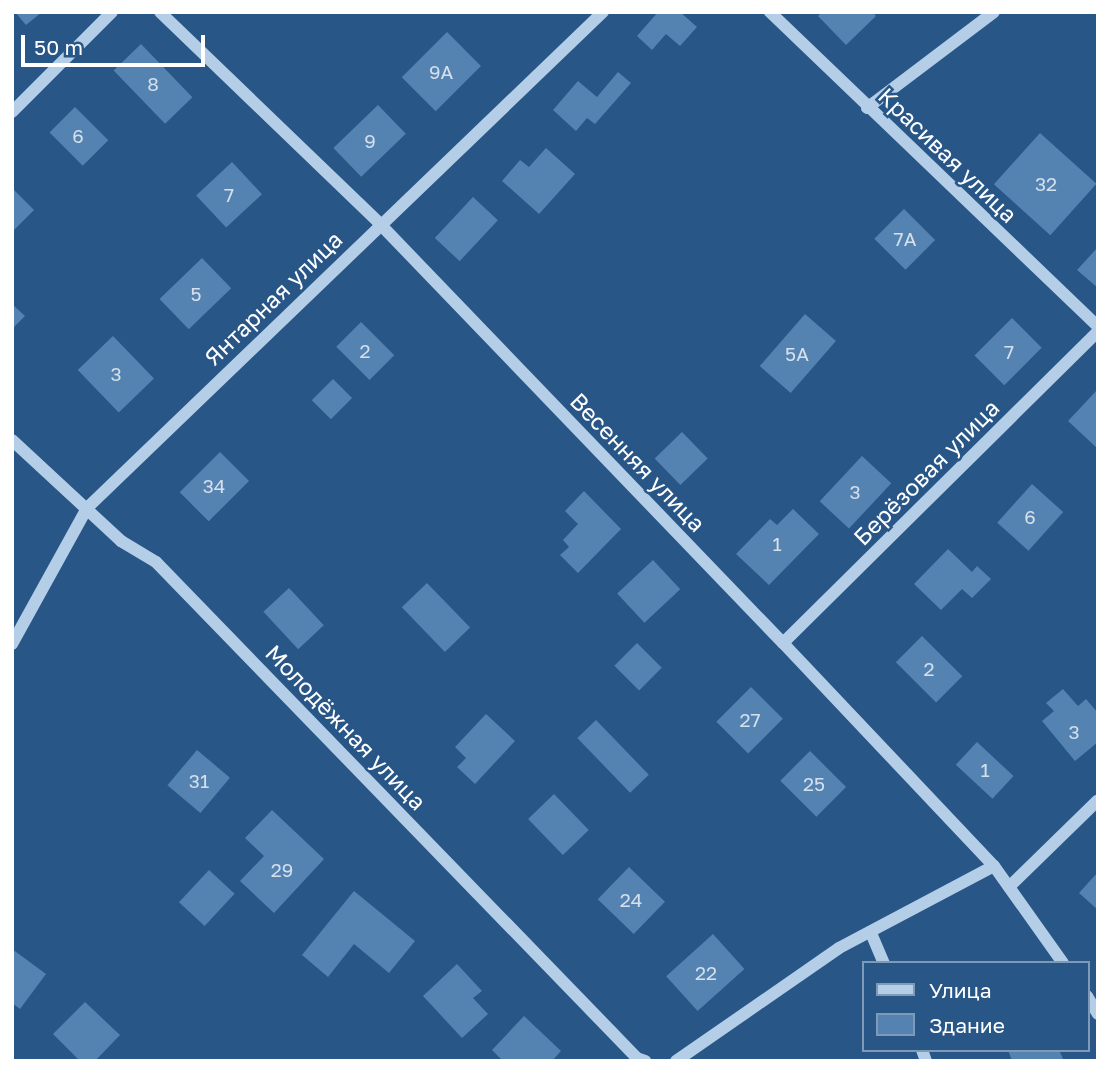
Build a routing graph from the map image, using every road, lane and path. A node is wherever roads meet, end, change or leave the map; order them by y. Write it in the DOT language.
graph roads {
  1 [pos="113,12"];
  2 [pos="160,12"];
  3 [pos="603,12"];
  4 [pos="770,12"];
  5 [pos="995,12"];
  6 [pos="867,107"];
  7 [pos="12,112"];
  8 [pos="380,224"];
  9 [pos="1098,329"];
  10 [pos="12,440"];
  11 [pos="87,508"];
  12 [pos="783,643"];
  13 [pos="12,644"];
  14 [pos="1098,800"];
  15 [pos="994,866"];
  16 [pos="1009,887"];
  17 [pos="871,933"];
  18 [pos="883,961"];
  19 [pos="1062,961"];
  20 [pos="641,1059"];
  21 [pos="676,1061"];
  1 -- 7 [label="street"];
  2 -- 8 [label="street, Весенняя улица"];
  3 -- 8 [label="street, Янтарная улица"];
  4 -- 6 [label="street, Красивая улица"];
  5 -- 6 [label="street"];
  6 -- 9 [label="street, Красивая улица"];
  8 -- 11 [label="street, Янтарная улица"];
  8 -- 12 [label="street, Весенняя улица"];
  9 -- 12 [label="street, Берёзовая улица"];
  10 -- 11 [label="street, Молодёжная улица"];
  11 -- 13 [label="street, Янтарная улица"];
  11 -- 20 [label="street, Молодёжная улица"];
  12 -- 15 [label="street, Весенняя улица"];
  14 -- 16 [label="street"];
  15 -- 16 [label="street, Весенняя улица"];
  15 -- 17 [label="street"];
  16 -- 19 [label="street, Весенняя улица"];
  17 -- 18 [label="street"];
  17 -- 21 [label="street"];
}
